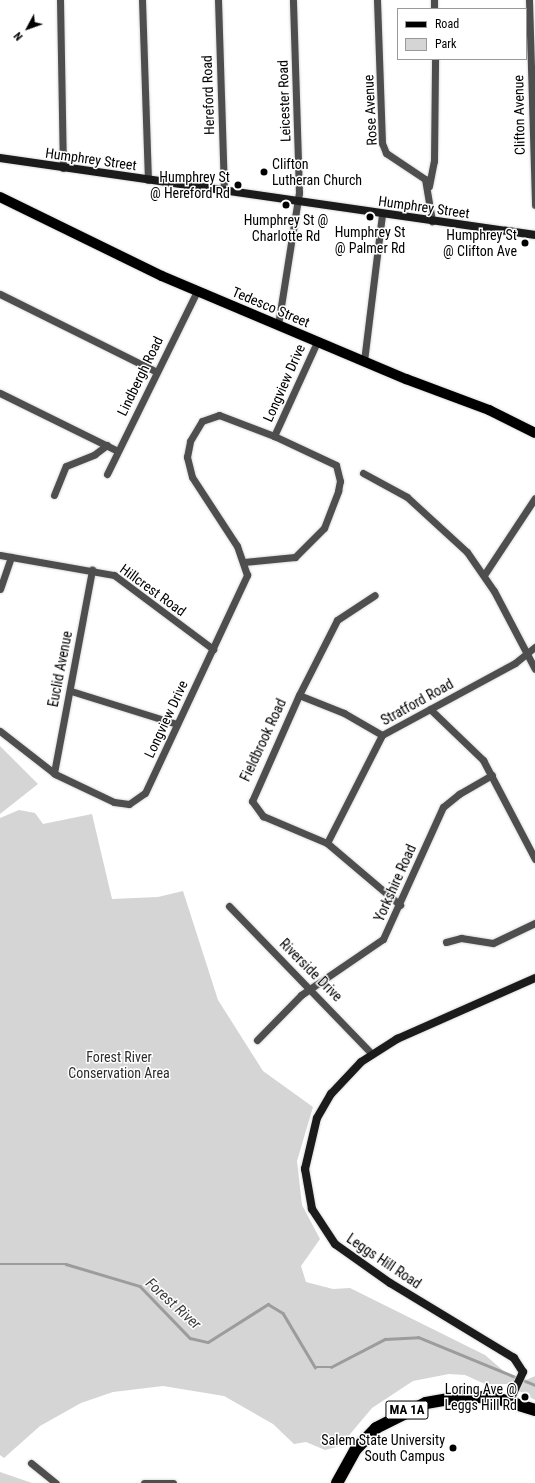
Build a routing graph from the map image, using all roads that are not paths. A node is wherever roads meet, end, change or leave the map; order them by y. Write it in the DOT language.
graph roads {
  1 [pos="60,0"];
  2 [pos="142,0"];
  3 [pos="218,0"];
  4 [pos="293,0"];
  5 [pos="377,0"];
  6 [pos="529,0"];
  7 [pos="435,60"];
  8 [pos="0,158"];
  9 [pos="63,168"];
  10 [pos="148,180"];
  11 [pos="429,186"];
  12 [pos="224,190"];
  13 [pos="0,197"];
  14 [pos="299,201"];
  15 [pos="535,205"];
  16 [pos="382,214"];
  17 [pos="432,221"];
  18 [pos="535,235"];
  19 [pos="197,291"];
  20 [pos="0,294"];
  21 [pos="278,325"];
  22 [pos="317,342"];
  23 [pos="364,361"];
  24 [pos="157,372"];
  25 [pos="0,393"];
  26 [pos="535,433"];
  27 [pos="274,436"];
  28 [pos="107,445"];
  29 [pos="118,451"];
  30 [pos="363,473"];
  31 [pos="107,474"];
  32 [pos="54,496"];
  33 [pos="535,498"];
  34 [pos="0,555"];
  35 [pos="11,557"];
  36 [pos="244,562"];
  37 [pos="92,570"];
  38 [pos="484,575"];
  39 [pos="0,588"];
  40 [pos="375,595"];
  41 [pos="535,647"];
  42 [pos="213,650"];
  43 [pos="527,655"];
  44 [pos="535,669"];
  45 [pos="70,691"];
  46 [pos="299,695"];
  47 [pos="430,709"];
  48 [pos="177,724"];
  49 [pos="0,731"];
  50 [pos="382,735"];
  51 [pos="54,773"];
  52 [pos="492,775"];
  53 [pos="327,843"];
  54 [pos="535,859"];
  55 [pos="400,905"];
  56 [pos="229,906"];
  57 [pos="535,923"];
  58 [pos="446,942"];
  59 [pos="535,978"];
  60 [pos="311,988"];
  61 [pos="257,1040"];
  62 [pos="372,1054"];
  63 [pos="510,1400"];
  64 [pos="535,1410"];
  65 [pos="31,1463"];
  66 [pos="56,1483"];
  67 [pos="144,1483"];
  68 [pos="173,1483"];
  69 [pos="337,1483"];
  1 -- 9 [label="street"];
  2 -- 10 [label="street"];
  3 -- 12 [label="street, Hereford Road"];
  4 -- 14 [label="street, Leicester Road"];
  5 -- 11 [label="street, Rose Avenue"];
  6 -- 15 [label="street, Clifton Avenue"];
  7 -- 11 [label="street"];
  8 -- 9 [label="street, Humphrey Street"];
  9 -- 10 [label="street, Humphrey Street"];
  10 -- 12 [label="street, Humphrey Street"];
  11 -- 17 [label="street"];
  12 -- 14 [label="street, Humphrey Street"];
  13 -- 19 [label="main road, Tedesco Street"];
  14 -- 16 [label="street, Humphrey Street"];
  14 -- 21 [label="street, Leicester Road"];
  16 -- 17 [label="street, Humphrey Street"];
  16 -- 23 [label="street"];
  17 -- 18 [label="street, Humphrey Street"];
  19 -- 21 [label="main road, Tedesco Street"];
  19 -- 24 [label="street, Lindbergh Road"];
  20 -- 24 [label="street"];
  21 -- 22 [label="main road, Tedesco Street"];
  22 -- 23 [label="main road, Tedesco Street"];
  22 -- 27 [label="street, Longview Drive"];
  23 -- 26 [label="main road, Tedesco Street"];
  24 -- 29 [label="street, Lindbergh Road"];
  25 -- 28 [label="street"];
  27 -- 36 [label="street"];
  27 -- 36 [label="street, Longview Drive"];
  28 -- 29 [label="street"];
  28 -- 32 [label="street"];
  29 -- 31 [label="street, Lindbergh Road"];
  30 -- 38 [label="street"];
  33 -- 38 [label="street"];
  34 -- 35 [label="street, Hillcrest Road"];
  35 -- 37 [label="street, Hillcrest Road"];
  35 -- 39 [label="street"];
  36 -- 42 [label="street, Longview Drive"];
  37 -- 42 [label="street, Hillcrest Road"];
  37 -- 45 [label="street, Euclid Avenue"];
  38 -- 43 [label="street"];
  40 -- 46 [label="street"];
  41 -- 43 [label="street, Stratford Road"];
  42 -- 48 [label="street, Longview Drive"];
  43 -- 44 [label="street"];
  43 -- 47 [label="street, Stratford Road"];
  45 -- 48 [label="street"];
  45 -- 51 [label="street, Euclid Avenue"];
  46 -- 50 [label="street, Fieldbrook Road"];
  46 -- 53 [label="street, Fieldbrook Road"];
  47 -- 50 [label="street, Stratford Road"];
  47 -- 52 [label="street"];
  48 -- 51 [label="street, Longview Drive"];
  49 -- 51 [label="street, Longview Drive"];
  50 -- 53 [label="street, Stratford Road"];
  52 -- 54 [label="street"];
  52 -- 55 [label="street, Yorkshire Road"];
  53 -- 55 [label="street, Fieldbrook Road"];
  55 -- 60 [label="street, Yorkshire Road"];
  56 -- 60 [label="street, Riverside Drive"];
  57 -- 58 [label="street"];
  59 -- 62 [label="street, Leggs Hill Road"];
  60 -- 61 [label="street, Yorkshire Road"];
  60 -- 62 [label="street, Riverside Drive"];
  62 -- 63 [label="street, Leggs Hill Road"];
  63 -- 64 [label="highway, MA 1A"];
  63 -- 69 [label="highway, MA 1A"];
  65 -- 66 [label="street"];
  67 -- 68 [label="street"];
}
